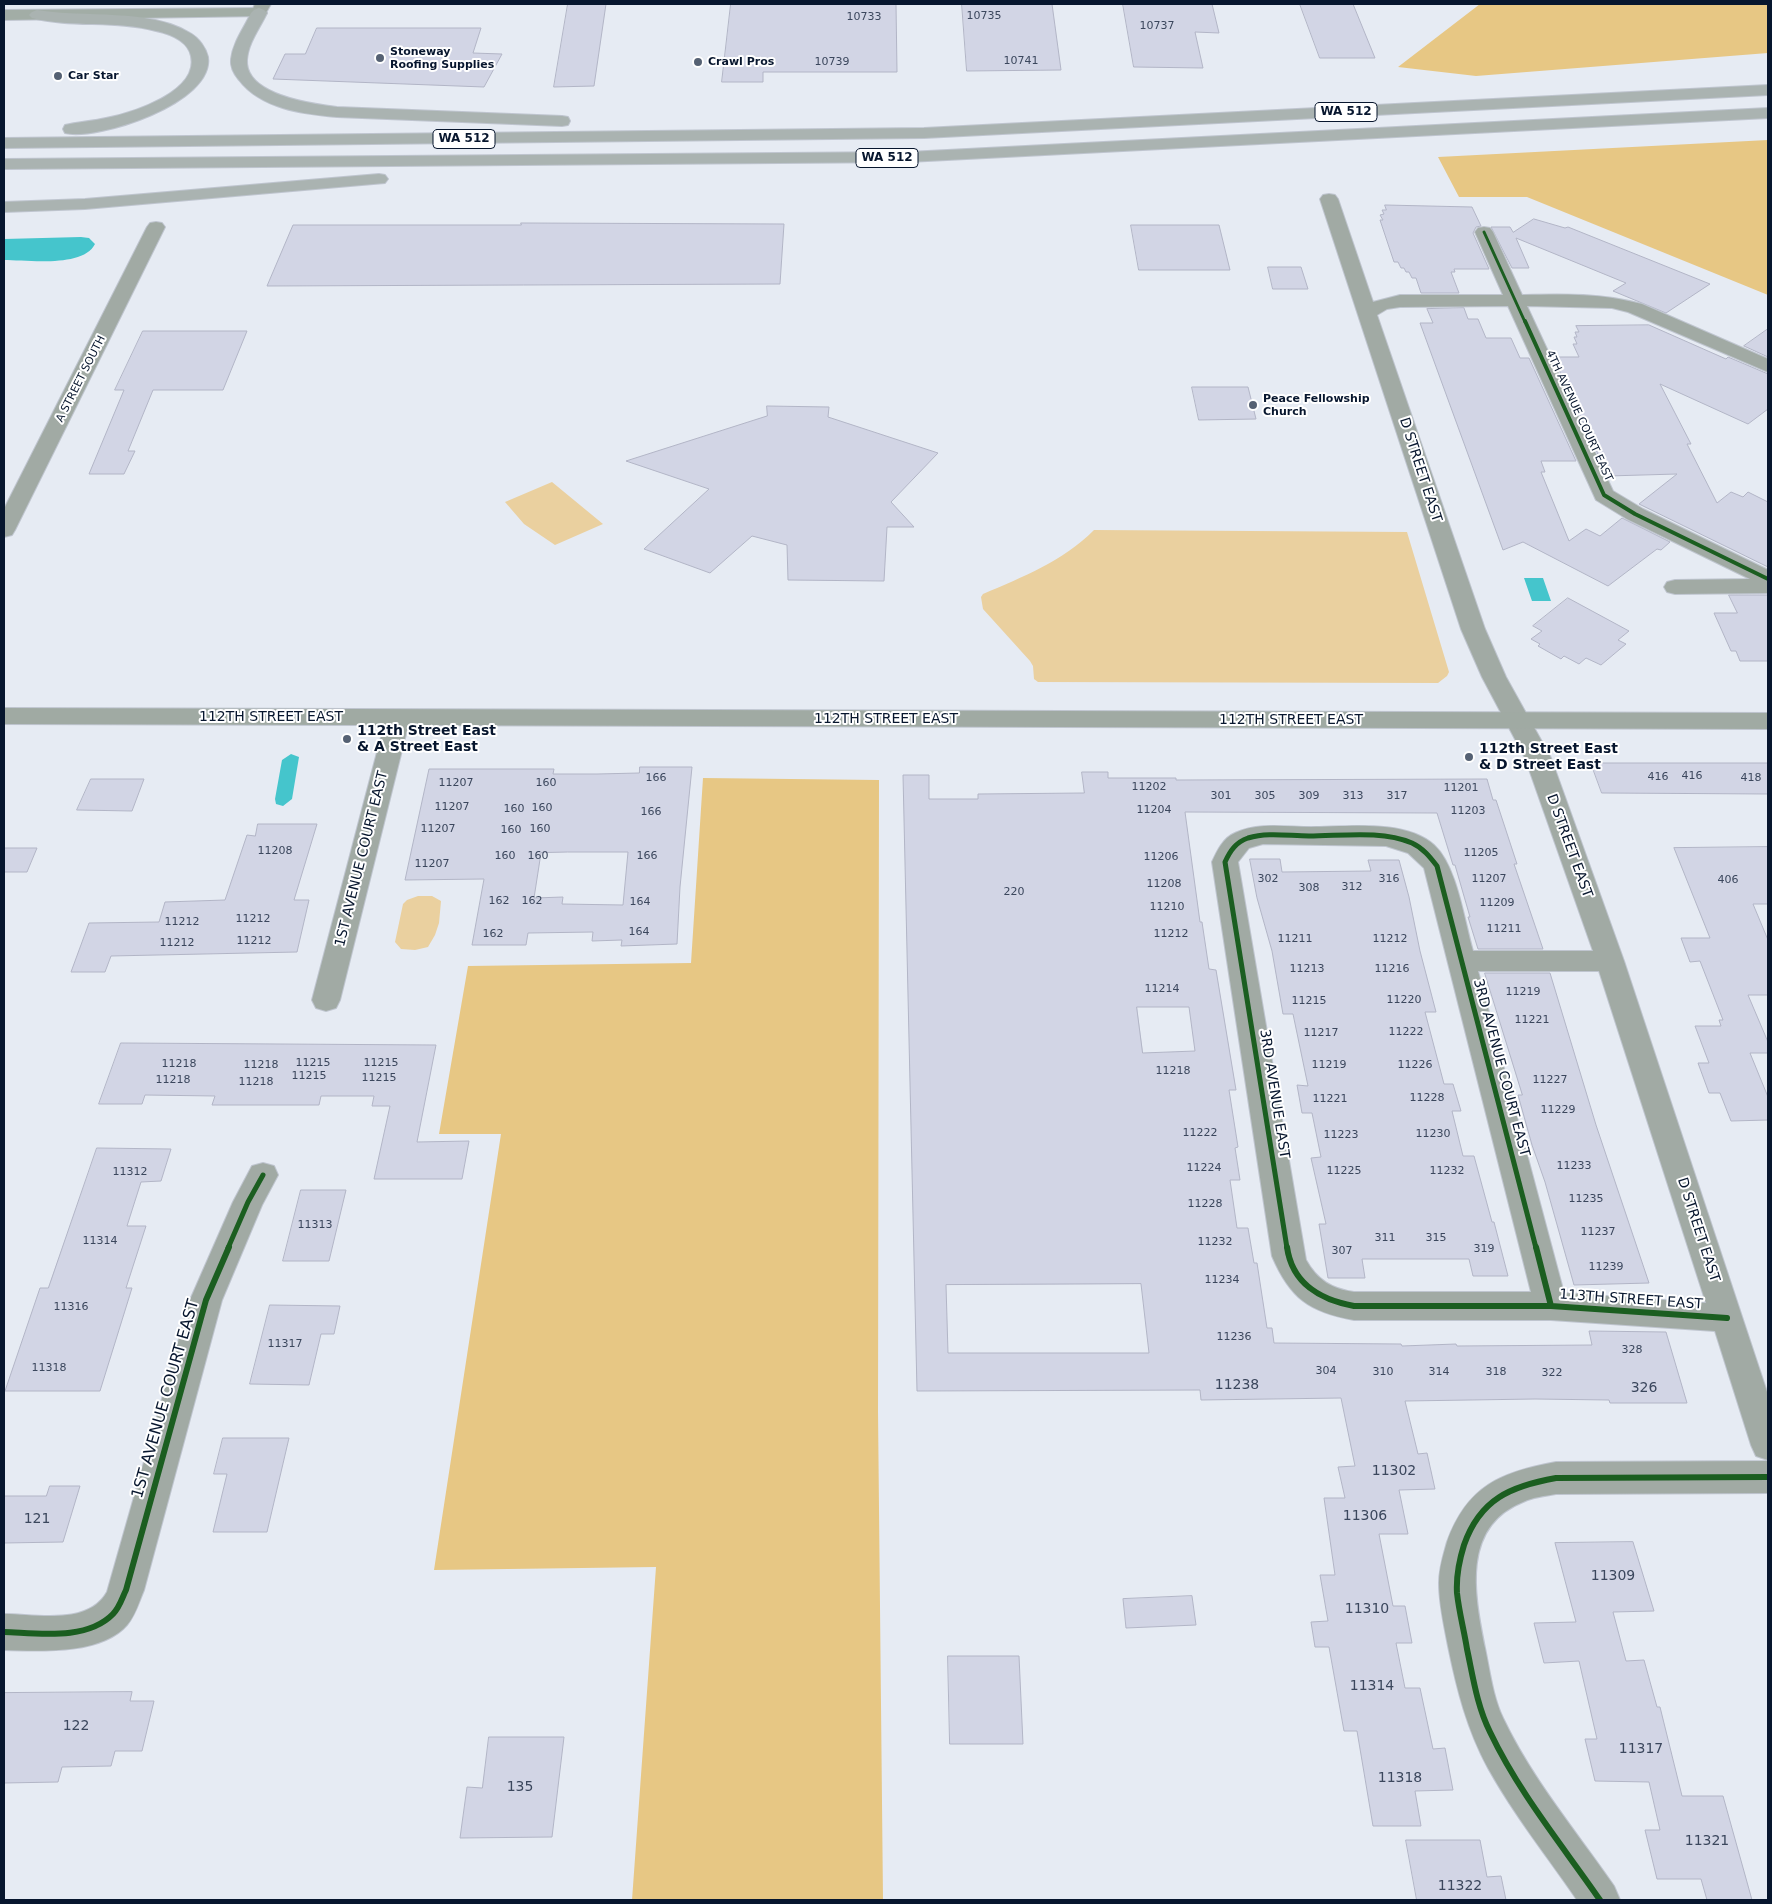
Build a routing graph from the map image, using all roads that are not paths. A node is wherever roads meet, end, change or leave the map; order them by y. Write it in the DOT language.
graph roads {
  1 [pos="261,8"];
  2 [pos="37,15"];
  3 [pos="4,16"];
  4 [pos="1768,90"];
  5 [pos="1768,114"];
  6 [pos="924,133"];
  7 [pos="4,134"];
  8 [pos="4,143"];
  9 [pos="972,155"];
  10 [pos="4,164"];
  11 [pos="428,178"];
  12 [pos="399,179"];
  13 [pos="1330,199"];
  14 [pos="4,207"];
  15 [pos="156,227"];
  16 [pos="1484,232"];
  17 [pos="1515,301"];
  18 [pos="1368,312"];
  19 [pos="1768,366"];
  20 [pos="4,530"];
  21 [pos="1768,579"];
  22 [pos="1768,586"];
  23 [pos="1675,587"];
  24 [pos="4,716"];
  25 [pos="398,718"];
  26 [pos="1518,721"];
  27 [pos="1768,721"];
  28 [pos="1231,849"];
  29 [pos="1462,961"];
  30 [pos="1610,961"];
  31 [pos="326,1000"];
  32 [pos="263,1175"];
  33 [pos="1354,1306"];
  34 [pos="1551,1306"];
  35 [pos="1727,1318"];
  36 [pos="1768,1444"];
  37 [pos="1768,1477"];
  38 [pos="4,1632"];
  39 [pos="1600,1900"];
  1 -- 2 [label="main road"];
  1 -- 6 [label="highway"];
  2 -- 3 [label="main road"];
  2 -- 7 [label="highway"];
  4 -- 6 [label="highway, WA 512"];
  5 -- 9 [label="highway, WA 512"];
  6 -- 8 [label="highway, WA 512"];
  9 -- 10 [label="highway, WA 512"];
  9 -- 11 [label="highway"];
  12 -- 14 [label="highway"];
  13 -- 18 [label="street, D STREET EAST"];
  15 -- 20 [label="street, A STREET SOUTH"];
  16 -- 17 [label="street, 4TH AVENUE COURT EAST"];
  17 -- 18 [label="street"];
  17 -- 19 [label="street"];
  17 -- 21 [label="street, 4TH AVENUE COURT EAST"];
  18 -- 26 [label="street, D STREET EAST"];
  22 -- 23 [label="street"];
  24 -- 25 [label="main road, 112TH STREET EAST"];
  25 -- 26 [label="main road, 112TH STREET EAST"];
  25 -- 31 [label="street, 1ST AVENUE COURT EAST"];
  26 -- 27 [label="main road, 112TH STREET EAST"];
  26 -- 30 [label="street, D STREET EAST"];
  28 -- 29 [label="street, 3RD AVENUE COURT EAST"];
  28 -- 33 [label="street, 3RD AVENUE EAST"];
  29 -- 30 [label="street"];
  29 -- 34 [label="street, 3RD AVENUE COURT EAST"];
  30 -- 35 [label="street, D STREET EAST"];
  32 -- 38 [label="street, 1ST AVENUE COURT EAST"];
  33 -- 34 [label="street, 113TH STREET EAST"];
  34 -- 35 [label="street, 113TH STREET EAST"];
  35 -- 36 [label="street, D STREET EAST"];
  37 -- 39 [label="street"];
}
